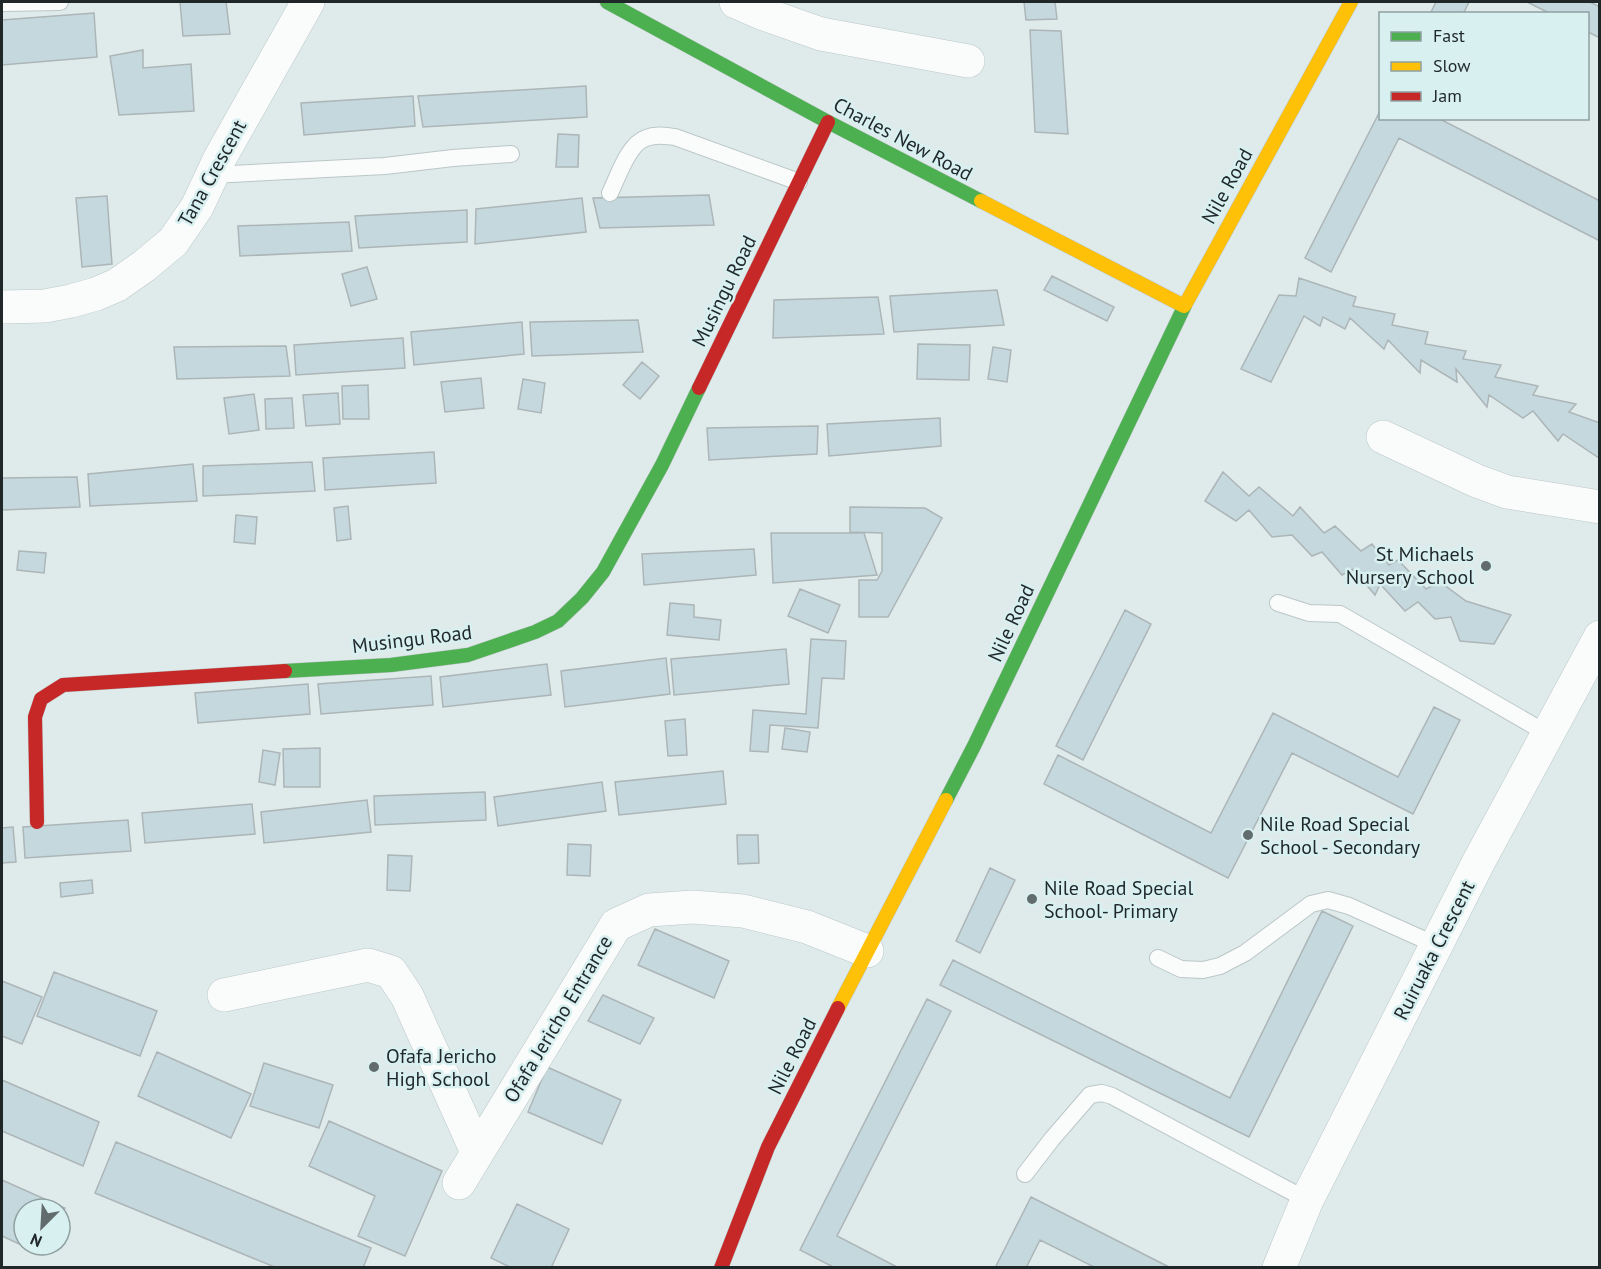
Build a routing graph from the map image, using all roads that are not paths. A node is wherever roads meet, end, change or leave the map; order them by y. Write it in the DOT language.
graph roads {
  1 [pos="60,2"];
  2 [pos="308,2"];
  3 [pos="736,2"];
  4 [pos="1351,2"];
  5 [pos="2,3"];
  6 [pos="616,4"];
  7 [pos="968,61"];
  8 [pos="828,122"];
  9 [pos="512,154"];
  10 [pos="212,175"];
  11 [pos="799,182"];
  12 [pos="610,193"];
  13 [pos="1184,306"];
  14 [pos="2,307"];
  15 [pos="1383,437"];
  16 [pos="1599,507"];
  17 [pos="1278,603"];
  18 [pos="1599,637"];
  19 [pos="1548,734"];
  20 [pos="37,822"];
  21 [pos="1436,945"];
  22 [pos="867,951"];
  23 [pos="1158,958"];
  24 [pos="224,995"];
  25 [pos="477,1152"];
  26 [pos="1025,1174"];
  27 [pos="459,1183"];
  28 [pos="1307,1200"];
  29 [pos="721,1268"];
  30 [pos="1279,1268"];
  1 -- 5 [label="lane"];
  2 -- 10 [label="street, Tana Crescent"];
  3 -- 7 [label="street"];
  4 -- 13 [label="street, Nile Road"];
  6 -- 8 [label="street, Charles New Road"];
  8 -- 11 [label="street, Musingu Road"];
  8 -- 13 [label="street, Charles New Road"];
  9 -- 10 [label="lane"];
  10 -- 14 [label="street, Tana Crescent"];
  11 -- 12 [label="lane"];
  11 -- 20 [label="street, Musingu Road"];
  13 -- 22 [label="street, Nile Road"];
  15 -- 16 [label="street"];
  17 -- 19 [label="lane"];
  18 -- 19 [label="street, Ruiruaka Crescent"];
  19 -- 21 [label="street, Ruiruaka Crescent"];
  21 -- 23 [label="lane"];
  21 -- 28 [label="street, Ruiruaka Crescent"];
  22 -- 25 [label="street, Ofafa Jericho Entrance"];
  22 -- 29 [label="street, Nile Road"];
  24 -- 25 [label="street"];
  25 -- 27 [label="street, Ofafa Jericho Entrance"];
  26 -- 28 [label="lane"];
  28 -- 30 [label="street, Ruiruaka Crescent"];
}
